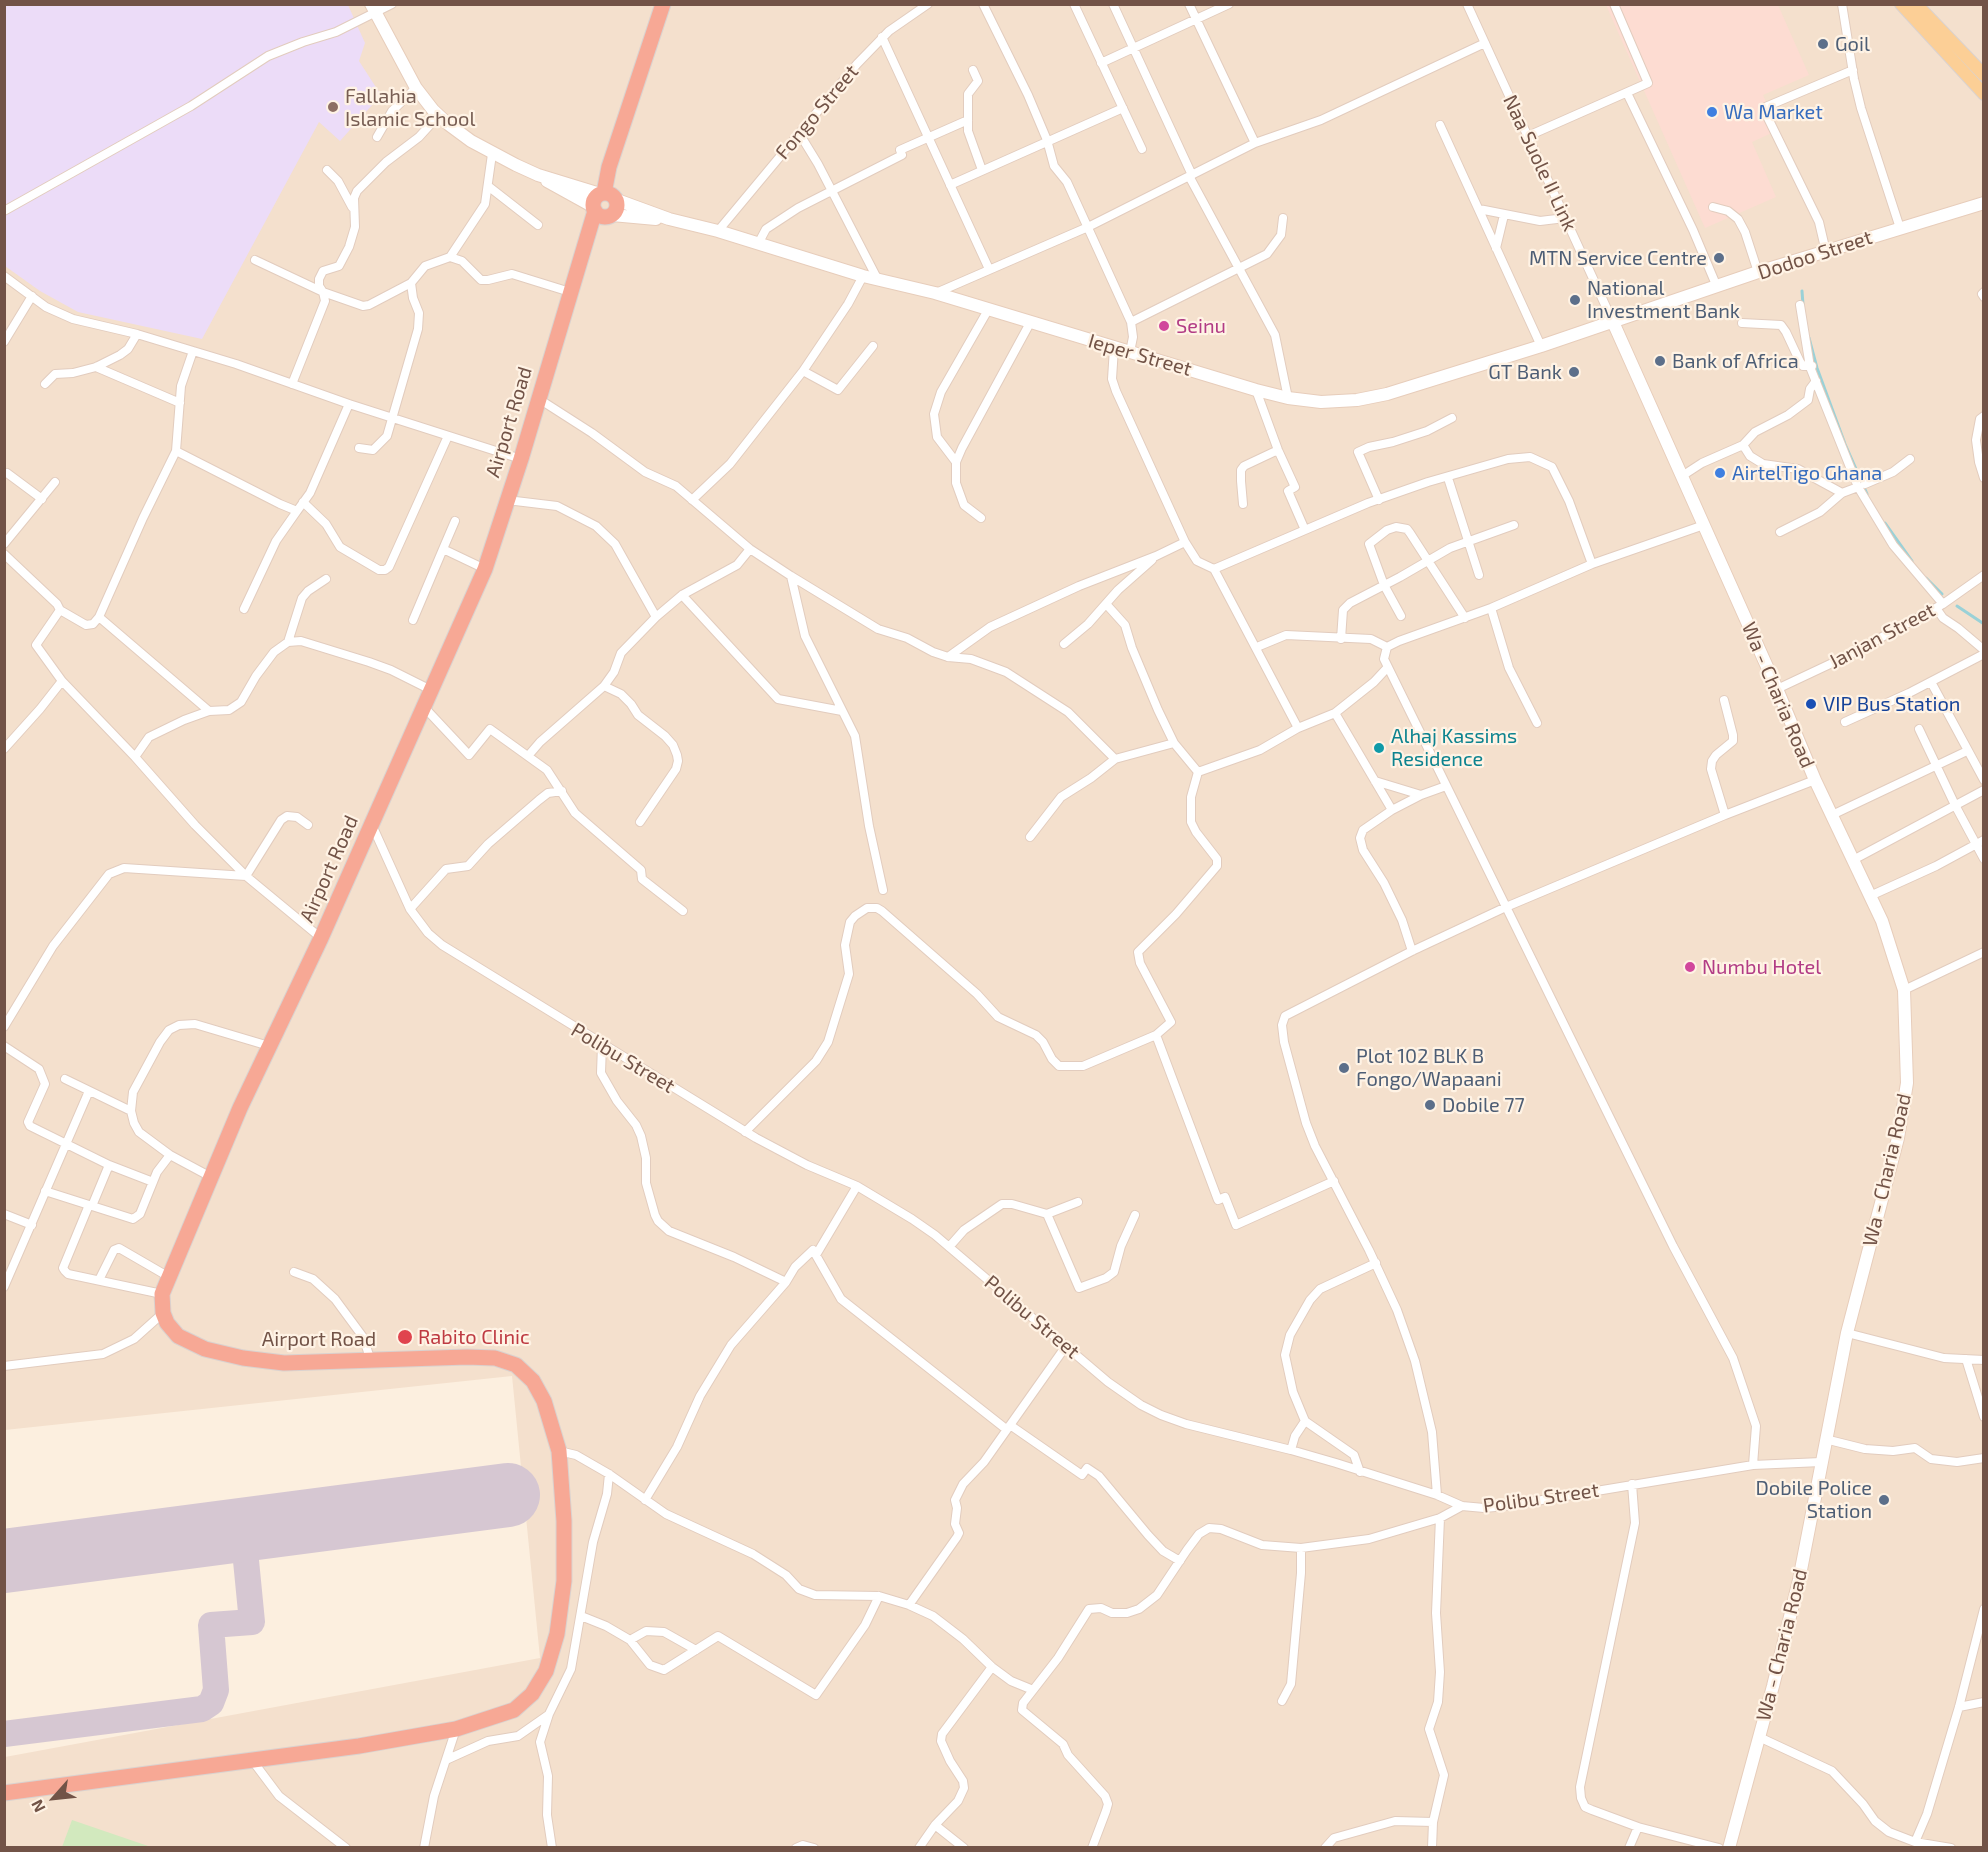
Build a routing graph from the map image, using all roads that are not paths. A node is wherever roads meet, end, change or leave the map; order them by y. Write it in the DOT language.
graph roads {
  1 [pos="392,4"];
  2 [pos="663,4"];
  3 [pos="928,4"];
  4 [pos="983,4"];
  5 [pos="1074,4"];
  6 [pos="1189,4"];
  7 [pos="1229,4"];
  8 [pos="1467,4"];
  9 [pos="1614,4"];
  10 [pos="1842,4"];
  11 [pos="1901,4"];
  12 [pos="1916,4"];
  13 [pos="1115,5"];
  14 [pos="373,9"];
  15 [pos="1196,20"];
  16 [pos="882,37"];
  17 [pos="1485,43"];
  18 [pos="1133,49"];
  19 [pos="1101,63"];
  20 [pos="973,70"];
  21 [pos="1853,70"];
  22 [pos="1983,75"];
  23 [pos="416,88"];
  24 [pos="1627,93"];
  25 [pos="1983,94"];
  26 [pos="1123,108"];
  27 [pos="439,115"];
  28 [pos="968,120"];
  29 [pos="1440,124"];
  30 [pos="799,133"];
  31 [pos="1528,136"];
  32 [pos="377,137"];
  33 [pos="928,137"];
  34 [pos="1047,140"];
  35 [pos="1255,144"];
  36 [pos="1142,149"];
  37 [pos="492,154"];
  38 [pos="327,170"];
  39 [pos="982,170"];
  40 [pos="1190,176"];
  41 [pos="950,184"];
  42 [pos="488,186"];
  43 [pos="832,190"];
  44 [pos="1983,203"];
  45 [pos="605,204"];
  46 [pos="1713,207"];
  47 [pos="1479,209"];
  48 [pos="4,211"];
  49 [pos="354,213"];
  50 [pos="1504,215"];
  51 [pos="1282,218"];
  52 [pos="1565,218"];
  53 [pos="538,225"];
  54 [pos="1088,226"];
  55 [pos="1900,228"];
  56 [pos="718,231"];
  57 [pos="758,244"];
  58 [pos="1496,248"];
  59 [pos="1826,252"];
  60 [pos="450,257"];
  61 [pos="255,260"];
  62 [pos="1238,267"];
  63 [pos="989,269"];
  64 [pos="1758,272"];
  65 [pos="4,276"];
  66 [pos="863,276"];
  67 [pos="878,280"];
  68 [pos="411,283"];
  69 [pos="1717,287"];
  70 [pos="323,292"];
  71 [pos="570,292"];
  72 [pos="1983,292"];
  73 [pos="935,293"];
  74 [pos="32,296"];
  75 [pos="1983,297"];
  76 [pos="1800,305"];
  77 [pos="988,310"];
  78 [pos="1131,322"];
  79 [pos="1613,322"];
  80 [pos="1030,323"];
  81 [pos="1742,323"];
  82 [pos="137,334"];
  83 [pos="4,342"];
  84 [pos="873,346"];
  85 [pos="1541,346"];
  86 [pos="1114,348"];
  87 [pos="194,351"];
  88 [pos="1130,352"];
  89 [pos="1811,366"];
  90 [pos="96,367"];
  91 [pos="803,371"];
  92 [pos="1816,381"];
  93 [pos="45,384"];
  94 [pos="292,384"];
  95 [pos="1256,390"];
  96 [pos="1288,398"];
  97 [pos="538,399"];
  98 [pos="180,403"];
  99 [pos="349,404"];
  100 [pos="1983,416"];
  101 [pos="391,417"];
  102 [pos="1452,418"];
  103 [pos="448,436"];
  104 [pos="1743,445"];
  105 [pos="358,448"];
  106 [pos="176,450"];
  107 [pos="1278,450"];
  108 [pos="521,459"];
  109 [pos="1910,459"];
  110 [pos="956,462"];
  111 [pos="7,473"];
  112 [pos="1682,476"];
  113 [pos="1448,478"];
  114 [pos="1983,478"];
  115 [pos="55,482"];
  116 [pos="1862,486"];
  117 [pos="1842,493"];
  118 [pos="42,499"];
  119 [pos="507,500"];
  120 [pos="692,500"];
  121 [pos="1379,500"];
  122 [pos="303,502"];
  123 [pos="1243,504"];
  124 [pos="297,511"];
  125 [pos="981,518"];
  126 [pos="455,521"];
  127 [pos="1515,525"];
  128 [pos="1704,525"];
  129 [pos="1305,530"];
  130 [pos="1780,532"];
  131 [pos="1470,541"];
  132 [pos="1185,542"];
  133 [pos="4,544"];
  134 [pos="443,549"];
  135 [pos="750,549"];
  136 [pos="4,554"];
  137 [pos="1156,556"];
  138 [pos="1427,560"];
  139 [pos="1592,564"];
  140 [pos="485,569"];
  141 [pos="1214,569"];
  142 [pos="1479,575"];
  143 [pos="1983,575"];
  144 [pos="791,576"];
  145 [pos="326,579"];
  146 [pos="1384,585"];
  147 [pos="682,595"];
  148 [pos="1107,605"];
  149 [pos="1939,606"];
  150 [pos="1491,608"];
  151 [pos="244,609"];
  152 [pos="60,610"];
  153 [pos="1401,616"];
  154 [pos="99,617"];
  155 [pos="656,617"];
  156 [pos="1465,618"];
  157 [pos="413,620"];
  158 [pos="1341,639"];
  159 [pos="288,642"];
  160 [pos="1064,644"];
  161 [pos="1257,647"];
  162 [pos="1387,647"];
  163 [pos="1983,652"];
  164 [pos="948,657"];
  165 [pos="1387,668"];
  166 [pos="62,681"];
  167 [pos="1930,682"];
  168 [pos="604,686"];
  169 [pos="1777,689"];
  170 [pos="431,690"];
  171 [pos="1724,700"];
  172 [pos="424,707"];
  173 [pos="209,711"];
  174 [pos="842,711"];
  175 [pos="1335,713"];
  176 [pos="1845,722"];
  177 [pos="1537,723"];
  178 [pos="1298,728"];
  179 [pos="1919,729"];
  180 [pos="1174,743"];
  181 [pos="5,746"];
  182 [pos="1967,751"];
  183 [pos="528,756"];
  184 [pos="135,757"];
  185 [pos="1115,759"];
  186 [pos="1937,766"];
  187 [pos="1198,771"];
  188 [pos="1815,780"];
  189 [pos="1983,780"];
  190 [pos="1375,781"];
  191 [pos="1446,786"];
  192 [pos="1983,790"];
  193 [pos="562,791"];
  194 [pos="1421,795"];
  195 [pos="1955,805"];
  196 [pos="1392,810"];
  197 [pos="1725,815"];
  198 [pos="1832,815"];
  199 [pos="640,822"];
  200 [pos="308,825"];
  201 [pos="372,825"];
  202 [pos="1030,837"];
  203 [pos="1980,842"];
  204 [pos="1983,859"];
  205 [pos="1853,860"];
  206 [pos="246,876"];
  207 [pos="883,890"];
  208 [pos="1870,896"];
  209 [pos="1506,908"];
  210 [pos="410,909"];
  211 [pos="683,911"];
  212 [pos="321,938"];
  213 [pos="1412,951"];
  214 [pos="1983,952"];
  215 [pos="1904,990"];
  216 [pos="4,1027"];
  217 [pos="1155,1035"];
  218 [pos="602,1045"];
  219 [pos="4,1046"];
  220 [pos="269,1046"];
  221 [pos="65,1079"];
  222 [pos="89,1091"];
  223 [pos="131,1111"];
  224 [pos="745,1132"];
  225 [pos="67,1143"];
  226 [pos="170,1155"];
  227 [pos="109,1165"];
  228 [pos="211,1177"];
  229 [pos="1334,1181"];
  230 [pos="153,1182"];
  231 [pos="856,1186"];
  232 [pos="45,1191"];
  233 [pos="1078,1202"];
  234 [pos="91,1206"];
  235 [pos="4,1214"];
  236 [pos="1047,1214"];
  237 [pos="1135,1215"];
  238 [pos="32,1225"];
  239 [pos="949,1247"];
  240 [pos="813,1250"];
  241 [pos="1376,1263"];
  242 [pos="294,1272"];
  243 [pos="169,1277"];
  244 [pos="99,1280"];
  245 [pos="786,1282"];
  246 [pos="4,1287"];
  247 [pos="162,1294"];
  248 [pos="163,1313"];
  249 [pos="1847,1333"];
  250 [pos="1066,1346"];
  251 [pos="1966,1359"];
  252 [pos="1983,1360"];
  253 [pos="371,1361"];
  254 [pos="4,1366"];
  255 [pos="1983,1418"];
  256 [pos="1305,1421"];
  257 [pos="1008,1427"];
  258 [pos="1825,1440"];
  259 [pos="1291,1450"];
  260 [pos="559,1451"];
  261 [pos="1983,1458"];
  262 [pos="1821,1462"];
  263 [pos="1753,1465"];
  264 [pos="1360,1472"];
  265 [pos="609,1474"];
  266 [pos="1632,1484"];
  267 [pos="1437,1495"];
  268 [pos="645,1500"];
  269 [pos="1462,1506"];
  270 [pos="1440,1518"];
  271 [pos="1301,1548"];
  272 [pos="1180,1561"];
  273 [pos="879,1596"];
  274 [pos="909,1605"];
  275 [pos="1983,1609"];
  276 [pos="581,1616"];
  277 [pos="630,1640"];
  278 [pos="696,1650"];
  279 [pos="992,1667"];
  280 [pos="1033,1690"];
  281 [pos="1282,1701"];
  282 [pos="1983,1702"];
  283 [pos="1959,1707"];
  284 [pos="549,1714"];
  285 [pos="456,1730"];
  286 [pos="1759,1737"];
  287 [pos="252,1760"];
  288 [pos="446,1760"];
  289 [pos="4,1793"];
  290 [pos="1433,1822"];
  291 [pos="935,1825"];
  292 [pos="1638,1827"];
  293 [pos="1915,1842"];
  294 [pos="346,1848"];
  295 [pos="424,1848"];
  296 [pos="552,1848"];
  297 [pos="796,1848"];
  298 [pos="814,1848"];
  299 [pos="919,1848"];
  300 [pos="964,1848"];
  301 [pos="1092,1848"];
  302 [pos="1325,1848"];
  303 [pos="1432,1848"];
  304 [pos="1629,1848"];
  305 [pos="1719,1848"];
  306 [pos="1729,1848"];
  307 [pos="1951,1848"];
  1 -- 14 [label="street"];
  2 -- 45 [label="highway, Airport Road"];
  3 -- 16 [label="street, Fongo Street"];
  4 -- 34 [label="street"];
  5 -- 19 [label="street"];
  6 -- 15 [label="street"];
  7 -- 15 [label="street"];
  8 -- 17 [label="street, Naa Suole II Link"];
  9 -- 24 [label="street"];
  10 -- 21 [label="street"];
  11 -- 25 [label="main road"];
  12 -- 22 [label="main road"];
  13 -- 18 [label="street"];
  14 -- 23 [label="street, Ieper Street"];
  14 -- 48 [label="street"];
  15 -- 18 [label="street"];
  15 -- 35 [label="street"];
  16 -- 30 [label="street, Fongo Street"];
  16 -- 33 [label="street"];
  17 -- 31 [label="street, Naa Suole II Link"];
  17 -- 35 [label="street"];
  18 -- 19 [label="street"];
  18 -- 40 [label="street"];
  19 -- 26 [label="street"];
  20 -- 28 [label="street"];
  21 -- 55 [label="street"];
  21 -- 59 [label="street"];
  23 -- 27 [label="street, Ieper Street"];
  23 -- 32 [label="street"];
  24 -- 31 [label="street"];
  24 -- 69 [label="street"];
  26 -- 34 [label="street"];
  26 -- 36 [label="street"];
  27 -- 37 [label="street, Ieper Street"];
  27 -- 49 [label="street"];
  28 -- 33 [label="street"];
  28 -- 39 [label="street"];
  29 -- 47 [label="street"];
  30 -- 43 [label="street"];
  30 -- 56 [label="street, Fongo Street"];
  31 -- 52 [label="street, Naa Suole II Link"];
  33 -- 41 [label="street"];
  33 -- 43 [label="street"];
  34 -- 39 [label="street"];
  34 -- 54 [label="street"];
  35 -- 40 [label="street"];
  37 -- 42 [label="street"];
  37 -- 45 [label="street, Ieper Street"];
  38 -- 49 [label="street"];
  39 -- 41 [label="street"];
  40 -- 54 [label="street"];
  40 -- 62 [label="street"];
  41 -- 63 [label="street"];
  42 -- 53 [label="street"];
  42 -- 60 [label="street"];
  43 -- 57 [label="street"];
  43 -- 67 [label="street"];
  44 -- 55 [label="street, Dodoo Street"];
  45 -- 56 [label="street, Ieper Street"];
  45 -- 71 [label="highway, Airport Road"];
  46 -- 64 [label="street"];
  47 -- 50 [label="street"];
  47 -- 58 [label="street"];
  49 -- 70 [label="street"];
  50 -- 52 [label="street"];
  50 -- 58 [label="street"];
  51 -- 62 [label="street"];
  52 -- 79 [label="street, Naa Suole II Link"];
  54 -- 63 [label="street"];
  54 -- 78 [label="street"];
  55 -- 59 [label="street, Dodoo Street"];
  56 -- 57 [label="street, Ieper Street"];
  57 -- 66 [label="street, Ieper Street"];
  58 -- 85 [label="street"];
  59 -- 64 [label="street, Dodoo Street"];
  60 -- 68 [label="street"];
  60 -- 71 [label="street"];
  61 -- 70 [label="street"];
  62 -- 78 [label="street"];
  62 -- 96 [label="street"];
  63 -- 73 [label="street"];
  64 -- 69 [label="street, Dodoo Street"];
  65 -- 74 [label="street"];
  66 -- 67 [label="street, Ieper Street"];
  66 -- 91 [label="street"];
  67 -- 73 [label="street, Ieper Street"];
  68 -- 70 [label="street"];
  68 -- 101 [label="street"];
  69 -- 79 [label="street, Dodoo Street"];
  70 -- 94 [label="street"];
  71 -- 97 [label="highway, Airport Road"];
  72 -- 75 [label="street"];
  73 -- 77 [label="street, Ieper Street"];
  74 -- 82 [label="street"];
  74 -- 83 [label="street"];
  76 -- 89 [label="street"];
  77 -- 80 [label="street, Ieper Street"];
  77 -- 110 [label="street"];
  78 -- 88 [label="street"];
  79 -- 85 [label="street, Ieper Street"];
  79 -- 112 [label="street, Wa - Charia Road"];
  80 -- 86 [label="street, Ieper Street"];
  80 -- 110 [label="street"];
  81 -- 89 [label="street"];
  82 -- 87 [label="street"];
  82 -- 90 [label="street"];
  84 -- 91 [label="street"];
  85 -- 96 [label="street, Ieper Street"];
  86 -- 88 [label="street, Ieper Street"];
  86 -- 132 [label="street"];
  87 -- 94 [label="street"];
  87 -- 98 [label="street"];
  88 -- 95 [label="street, Ieper Street"];
  89 -- 92 [label="street"];
  90 -- 93 [label="street"];
  90 -- 98 [label="street"];
  91 -- 120 [label="street"];
  92 -- 104 [label="street"];
  92 -- 116 [label="street"];
  94 -- 99 [label="street"];
  95 -- 96 [label="street, Ieper Street"];
  95 -- 107 [label="street"];
  97 -- 108 [label="highway, Airport Road"];
  97 -- 120 [label="street"];
  98 -- 106 [label="street"];
  99 -- 101 [label="street"];
  99 -- 122 [label="street"];
  100 -- 114 [label="street"];
  101 -- 103 [label="street"];
  101 -- 105 [label="street"];
  102 -- 121 [label="street"];
  103 -- 108 [label="street"];
  103 -- 122 [label="street"];
  104 -- 112 [label="street"];
  104 -- 117 [label="street"];
  106 -- 124 [label="street"];
  106 -- 154 [label="street"];
  107 -- 123 [label="street"];
  107 -- 129 [label="street"];
  108 -- 119 [label="highway, Airport Road"];
  109 -- 116 [label="street"];
  110 -- 125 [label="street"];
  111 -- 118 [label="street"];
  112 -- 128 [label="street, Wa - Charia Road"];
  113 -- 121 [label="street"];
  113 -- 131 [label="street"];
  113 -- 139 [label="street"];
  115 -- 118 [label="street"];
  116 -- 117 [label="street"];
  116 -- 149 [label="street"];
  117 -- 130 [label="street"];
  118 -- 133 [label="street"];
  119 -- 140 [label="highway, Airport Road"];
  119 -- 155 [label="street"];
  120 -- 135 [label="street"];
  121 -- 129 [label="street"];
  122 -- 124 [label="street"];
  124 -- 151 [label="street"];
  126 -- 134 [label="street"];
  127 -- 131 [label="street"];
  128 -- 139 [label="street"];
  128 -- 169 [label="street, Wa - Charia Road"];
  129 -- 141 [label="street"];
  131 -- 138 [label="street"];
  131 -- 142 [label="street"];
  132 -- 137 [label="street"];
  132 -- 141 [label="street"];
  134 -- 140 [label="street"];
  134 -- 157 [label="street"];
  135 -- 144 [label="street"];
  135 -- 147 [label="street"];
  136 -- 152 [label="street"];
  137 -- 148 [label="street"];
  137 -- 164 [label="street"];
  138 -- 146 [label="street"];
  138 -- 146 [label="street"];
  138 -- 156 [label="street"];
  139 -- 150 [label="street"];
  140 -- 170 [label="highway, Airport Road"];
  141 -- 161 [label="street"];
  143 -- 149 [label="street, Janjan Street"];
  144 -- 164 [label="street"];
  144 -- 174 [label="street"];
  145 -- 159 [label="street"];
  146 -- 153 [label="street"];
  146 -- 158 [label="street"];
  147 -- 155 [label="street"];
  147 -- 174 [label="street"];
  148 -- 160 [label="street"];
  148 -- 180 [label="street"];
  149 -- 163 [label="street"];
  149 -- 169 [label="street, Janjan Street"];
  150 -- 156 [label="street"];
  150 -- 177 [label="street"];
  152 -- 154 [label="street"];
  152 -- 166 [label="street"];
  154 -- 173 [label="street"];
  155 -- 168 [label="street"];
  156 -- 162 [label="street"];
  158 -- 161 [label="street"];
  158 -- 162 [label="street"];
  159 -- 170 [label="street"];
  159 -- 173 [label="street"];
  161 -- 178 [label="street"];
  162 -- 165 [label="street"];
  163 -- 167 [label="street"];
  164 -- 185 [label="street"];
  165 -- 175 [label="street"];
  165 -- 191 [label="street"];
  166 -- 181 [label="street"];
  166 -- 184 [label="street"];
  167 -- 176 [label="street"];
  167 -- 182 [label="street"];
  168 -- 183 [label="street"];
  168 -- 199 [label="street"];
  169 -- 188 [label="street, Wa - Charia Road"];
  170 -- 172 [label="highway, Airport Road"];
  171 -- 197 [label="street"];
  172 -- 183 [label="street"];
  172 -- 201 [label="highway, Airport Road"];
  173 -- 184 [label="street"];
  174 -- 207 [label="street"];
  175 -- 178 [label="street"];
  175 -- 190 [label="street"];
  178 -- 187 [label="street"];
  179 -- 186 [label="street"];
  180 -- 185 [label="street"];
  180 -- 187 [label="street"];
  182 -- 186 [label="street"];
  182 -- 189 [label="street"];
  183 -- 193 [label="street"];
  184 -- 206 [label="street"];
  185 -- 202 [label="street"];
  186 -- 195 [label="street"];
  186 -- 198 [label="street"];
  187 -- 217 [label="street"];
  188 -- 197 [label="street"];
  188 -- 198 [label="street, Wa - Charia Road"];
  190 -- 194 [label="street"];
  190 -- 196 [label="street"];
  191 -- 194 [label="street"];
  191 -- 209 [label="street"];
  192 -- 195 [label="street"];
  193 -- 210 [label="street"];
  193 -- 211 [label="street"];
  194 -- 196 [label="street"];
  195 -- 203 [label="street"];
  195 -- 205 [label="street"];
  196 -- 213 [label="street"];
  197 -- 209 [label="street"];
  198 -- 205 [label="street, Wa - Charia Road"];
  200 -- 206 [label="street"];
  201 -- 210 [label="street, Polibu Street"];
  201 -- 212 [label="highway, Airport Road"];
  203 -- 204 [label="street"];
  203 -- 208 [label="street"];
  205 -- 208 [label="street, Wa - Charia Road"];
  206 -- 212 [label="street"];
  206 -- 216 [label="street"];
  208 -- 215 [label="street, Wa - Charia Road"];
  209 -- 213 [label="street"];
  209 -- 263 [label="street"];
  210 -- 218 [label="street, Polibu Street"];
  212 -- 220 [label="highway, Airport Road"];
  213 -- 229 [label="street"];
  214 -- 215 [label="street"];
  215 -- 249 [label="street, Wa - Charia Road"];
  217 -- 224 [label="street"];
  217 -- 229 [label="street"];
  218 -- 224 [label="street, Polibu Street"];
  218 -- 245 [label="street"];
  219 -- 225 [label="street"];
  220 -- 223 [label="street"];
  220 -- 228 [label="highway, Airport Road"];
  221 -- 222 [label="street"];
  222 -- 223 [label="street"];
  222 -- 225 [label="street"];
  223 -- 226 [label="street"];
  224 -- 231 [label="street, Polibu Street"];
  225 -- 227 [label="street"];
  225 -- 232 [label="street"];
  226 -- 228 [label="street"];
  226 -- 230 [label="street"];
  227 -- 230 [label="street"];
  227 -- 234 [label="street"];
  228 -- 243 [label="highway, Airport Road"];
  229 -- 241 [label="street"];
  230 -- 234 [label="street"];
  231 -- 239 [label="street, Polibu Street"];
  231 -- 240 [label="street"];
  232 -- 234 [label="street"];
  232 -- 238 [label="street"];
  233 -- 236 [label="street"];
  234 -- 244 [label="street"];
  235 -- 238 [label="street"];
  236 -- 237 [label="street"];
  236 -- 239 [label="street"];
  238 -- 246 [label="street"];
  239 -- 250 [label="street, Polibu Street"];
  240 -- 245 [label="street"];
  240 -- 257 [label="street"];
  241 -- 256 [label="street"];
  241 -- 267 [label="street"];
  242 -- 253 [label="street"];
  243 -- 244 [label="street"];
  243 -- 247 [label="highway, Airport Road"];
  244 -- 247 [label="street"];
  245 -- 268 [label="street"];
  247 -- 248 [label="highway, Airport Road"];
  248 -- 253 [label="highway, Airport Road"];
  248 -- 254 [label="street"];
  249 -- 251 [label="street"];
  249 -- 258 [label="street, Wa - Charia Road"];
  250 -- 257 [label="street"];
  250 -- 259 [label="street, Polibu Street"];
  251 -- 252 [label="street"];
  251 -- 255 [label="street"];
  253 -- 260 [label="highway, Airport Road"];
  256 -- 259 [label="street"];
  256 -- 264 [label="street"];
  257 -- 272 [label="street"];
  257 -- 274 [label="street"];
  258 -- 261 [label="street"];
  258 -- 262 [label="street, Wa - Charia Road"];
  259 -- 264 [label="street, Polibu Street"];
  260 -- 265 [label="street"];
  260 -- 285 [label="highway, Airport Road"];
  262 -- 263 [label="street, Polibu Street"];
  262 -- 286 [label="street, Wa - Charia Road"];
  263 -- 266 [label="street, Polibu Street"];
  264 -- 267 [label="street, Polibu Street"];
  265 -- 268 [label="street"];
  265 -- 276 [label="street"];
  266 -- 269 [label="street, Polibu Street"];
  266 -- 292 [label="street"];
  267 -- 269 [label="street, Polibu Street"];
  268 -- 273 [label="street"];
  269 -- 270 [label="street"];
  270 -- 271 [label="street"];
  270 -- 290 [label="street"];
  271 -- 272 [label="street"];
  271 -- 281 [label="street"];
  272 -- 280 [label="street"];
  273 -- 274 [label="street"];
  273 -- 278 [label="street"];
  274 -- 279 [label="street"];
  275 -- 283 [label="street"];
  276 -- 277 [label="street"];
  276 -- 284 [label="street"];
  277 -- 278 [label="street"];
  277 -- 278 [label="street"];
  279 -- 280 [label="street"];
  279 -- 291 [label="street"];
  280 -- 301 [label="street"];
  282 -- 283 [label="street"];
  283 -- 293 [label="street"];
  284 -- 288 [label="street"];
  284 -- 296 [label="street"];
  285 -- 287 [label="highway, Airport Road"];
  285 -- 288 [label="street"];
  286 -- 293 [label="street"];
  286 -- 306 [label="street, Wa - Charia Road"];
  287 -- 289 [label="highway, Airport Road"];
  287 -- 294 [label="street"];
  288 -- 295 [label="street"];
  290 -- 302 [label="street"];
  290 -- 303 [label="street"];
  291 -- 299 [label="street"];
  291 -- 300 [label="street"];
  292 -- 304 [label="street"];
  292 -- 305 [label="street"];
  293 -- 307 [label="street"];
  297 -- 298 [label="street"];
}
